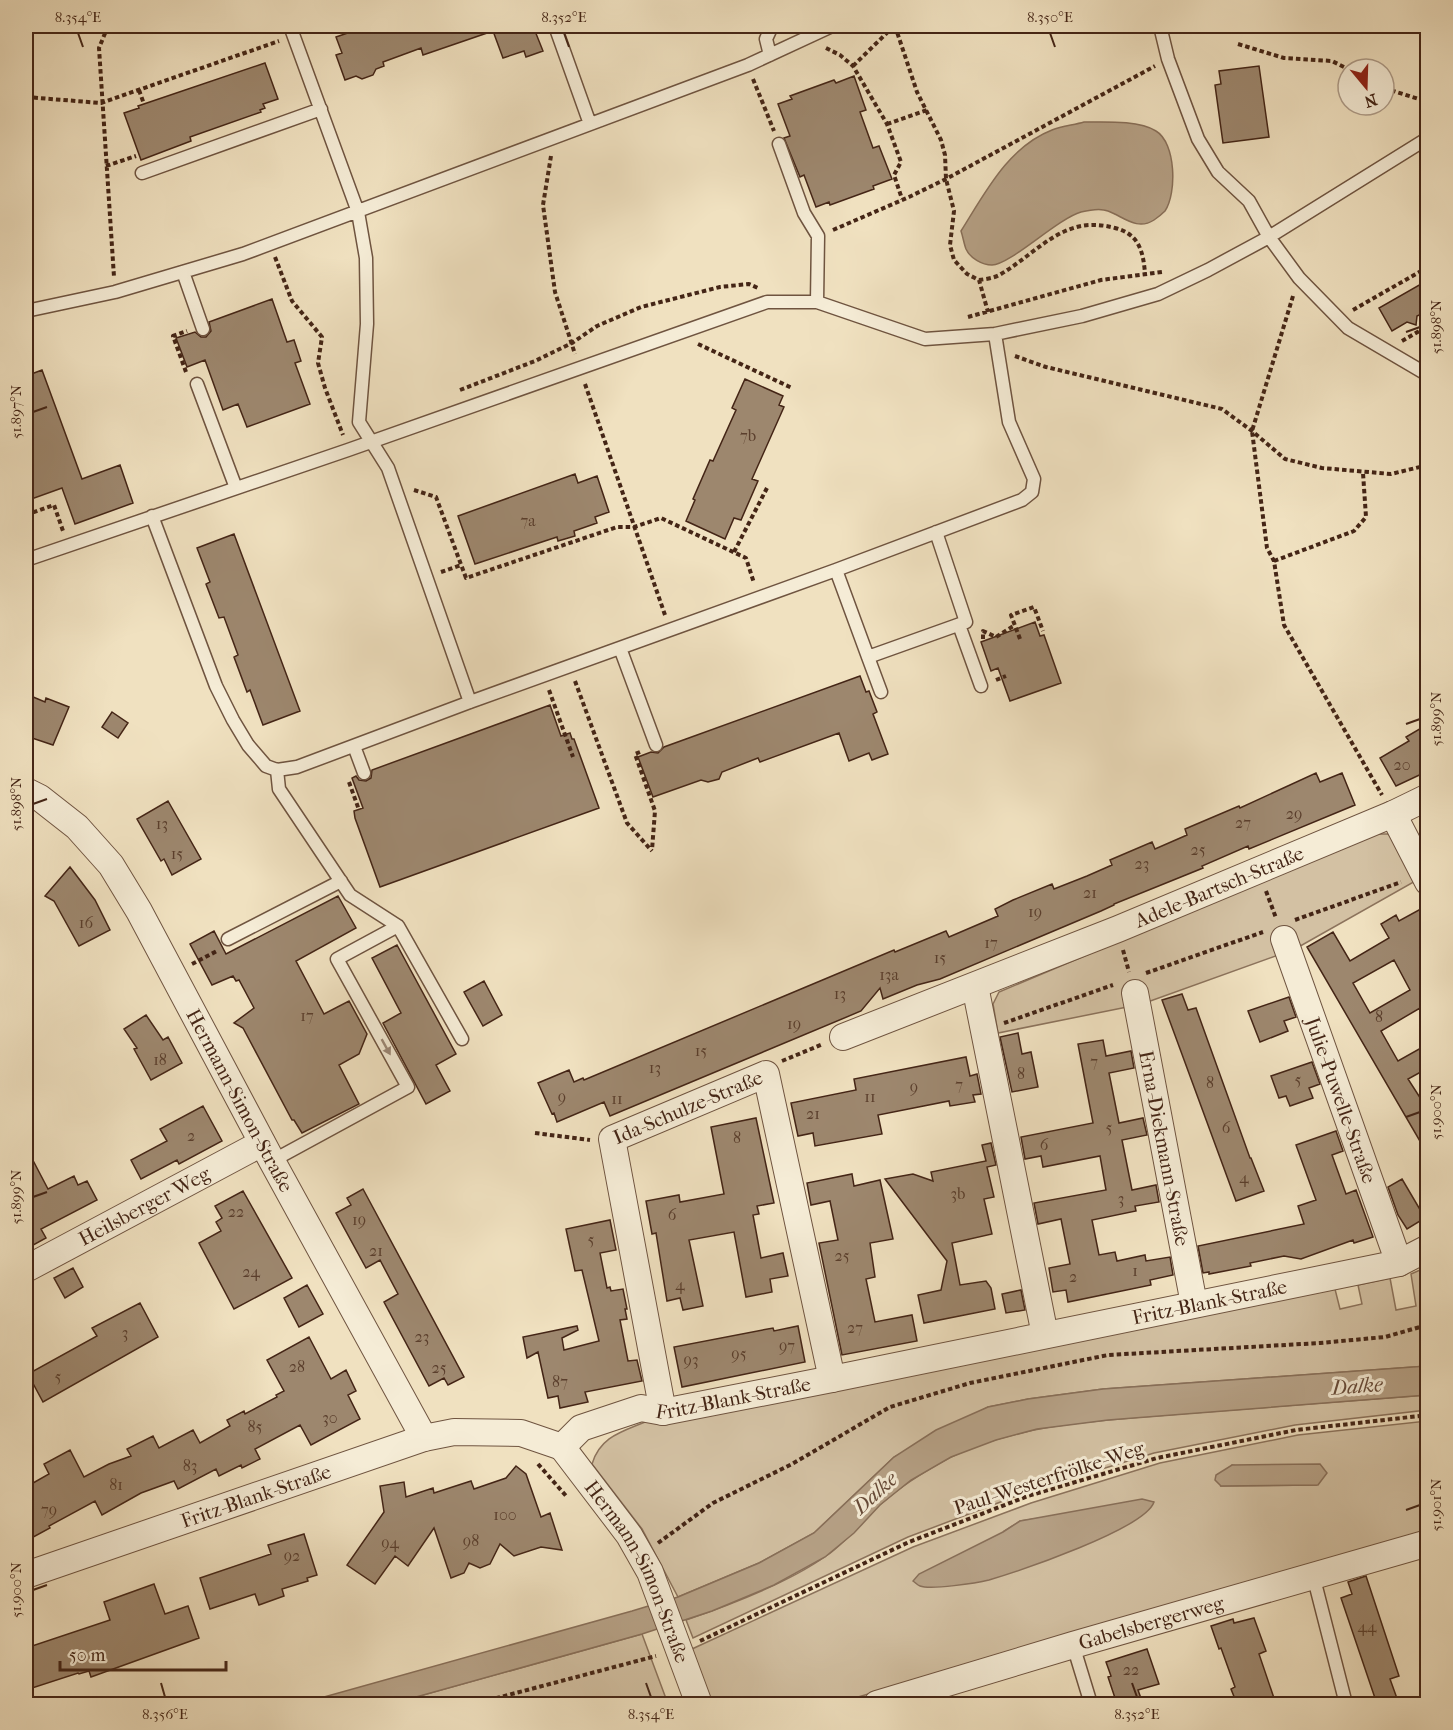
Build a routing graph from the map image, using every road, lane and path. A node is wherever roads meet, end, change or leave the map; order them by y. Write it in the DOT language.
graph roads {
  1 [pos="108,26"];
  2 [pos="555,26"];
  3 [pos="772,26"];
  4 [pos="832,26"];
  5 [pos="894,26"];
  6 [pos="1160,26"];
  7 [pos="292,31"];
  8 [pos="806,38"];
  9 [pos="1238,44"];
  10 [pos="770,55"];
  11 [pos="1168,59"];
  12 [pos="1336,63"];
  13 [pos="748,65"];
  14 [pos="853,66"];
  15 [pos="139,90"];
  16 [pos="1396,92"];
  17 [pos="26,97"];
  18 [pos="1428,102"];
  19 [pos="101,103"];
  20 [pos="144,104"];
  21 [pos="321,109"];
  22 [pos="927,110"];
  23 [pos="590,124"];
  24 [pos="887,124"];
  25 [pos="554,137"];
  26 [pos="1428,138"];
  27 [pos="777,140"];
  28 [pos="142,173"];
  29 [pos="946,179"];
  30 [pos="902,199"];
  31 [pos="358,212"];
  32 [pos="819,236"];
  33 [pos="1269,237"];
  34 [pos="270,244"];
  35 [pos="1428,267"];
  36 [pos="1167,271"];
  37 [pos="183,272"];
  38 [pos="1145,273"];
  39 [pos="1299,278"];
  40 [pos="978,280"];
  41 [pos="115,292"];
  42 [pos="767,302"];
  43 [pos="817,302"];
  44 [pos="26,311"];
  45 [pos="988,312"];
  46 [pos="1337,319"];
  47 [pos="961,320"];
  48 [pos="1428,326"];
  49 [pos="202,327"];
  50 [pos="683,331"];
  51 [pos="995,334"];
  52 [pos="572,343"];
  53 [pos="574,349"];
  54 [pos="998,350"];
  55 [pos="1385,351"];
  56 [pos="579,367"];
  57 [pos="1428,375"];
  58 [pos="197,384"];
  59 [pos="792,388"];
  60 [pos="450,394"];
  61 [pos="1252,431"];
  62 [pos="371,442"];
  63 [pos="348,450"];
  64 [pos="1428,465"];
  65 [pos="1363,473"];
  66 [pos="394,484"];
  67 [pos="768,486"];
  68 [pos="236,488"];
  69 [pos="26,515"];
  70 [pos="152,516"];
  71 [pos="634,526"];
  72 [pos="936,532"];
  73 [pos="68,546"];
  74 [pos="734,553"];
  75 [pos="26,560"];
  76 [pos="1274,561"];
  77 [pos="836,570"];
  78 [pos="760,598"];
  79 [pos="959,625"];
  80 [pos="1015,625"];
  81 [pos="670,630"];
  82 [pos="983,631"];
  83 [pos="1042,631"];
  84 [pos="1020,639"];
  85 [pos="620,648"];
  86 [pos="868,657"];
  87 [pos="569,666"];
  88 [pos="544,675"];
  89 [pos="981,686"];
  90 [pos="881,692"];
  91 [pos="470,702"];
  92 [pos="354,746"];
  93 [pos="656,746"];
  94 [pos="573,757"];
  95 [pos="278,770"];
  96 [pos="364,773"];
  97 [pos="26,791"];
  98 [pos="1428,797"];
  99 [pos="1392,814"];
  100 [pos="1258,871"];
  101 [pos="1425,878"];
  102 [pos="340,881"];
  103 [pos="398,926"];
  104 [pos="1118,928"];
  105 [pos="1281,932"];
  106 [pos="228,939"];
  107 [pos="173,974"];
  108 [pos="975,986"];
  109 [pos="1133,986"];
  110 [pos="983,1030"];
  111 [pos="843,1037"];
  112 [pos="462,1039"];
  113 [pos="766,1074"];
  114 [pos="535,1132"];
  115 [pos="612,1139"];
  116 [pos="267,1152"];
  117 [pos="1428,1248"];
  118 [pos="1399,1263"];
  119 [pos="26,1269"];
  120 [pos="1194,1304"];
  121 [pos="1428,1330"];
  122 [pos="1045,1335"];
  123 [pos="831,1379"];
  124 [pos="663,1412"];
  125 [pos="1428,1415"];
  126 [pos="424,1438"];
  127 [pos="562,1447"];
  128 [pos="532,1460"];
  129 [pos="570,1501"];
  130 [pos="1428,1543"];
  131 [pos="641,1556"];
  132 [pos="26,1575"];
  133 [pos="1312,1575"];
  134 [pos="702,1641"];
  135 [pos="1073,1645"];
  136 [pos="666,1649"];
  137 [pos="474,1704"];
  138 [pos="699,1704"];
  139 [pos="876,1704"];
  140 [pos="1091,1704"];
  141 [pos="1346,1704"];
  1 -- 19 [label="path"];
  2 -- 23 [label="lane"];
  3 -- 10 [label="lane"];
  4 -- 8 [label="lane"];
  5 -- 14 [label="path"];
  5 -- 22 [label="path"];
  6 -- 11 [label="lane"];
  7 -- 15 [label="path"];
  7 -- 21 [label="lane"];
  8 -- 10 [label="lane"];
  8 -- 14 [label="path"];
  9 -- 12 [label="path"];
  10 -- 13 [label="lane"];
  11 -- 29 [label="path"];
  11 -- 33 [label="lane"];
  13 -- 23 [label="lane"];
  13 -- 27 [label="path"];
  14 -- 24 [label="path"];
  15 -- 19 [label="path"];
  15 -- 20 [label="path"];
  16 -- 18 [label="path"];
  17 -- 19 [label="path"];
  19 -- 41 [label="path"];
  21 -- 28 [label="lane"];
  21 -- 31 [label="lane"];
  22 -- 24 [label="path"];
  22 -- 29 [label="path"];
  23 -- 25 [label="lane"];
  24 -- 30 [label="path"];
  25 -- 31 [label="lane"];
  25 -- 52 [label="path"];
  26 -- 33 [label="lane"];
  27 -- 32 [label="lane"];
  29 -- 30 [label="path"];
  29 -- 40 [label="path"];
  30 -- 32 [label="path"];
  31 -- 34 [label="lane"];
  31 -- 62 [label="lane"];
  32 -- 43 [label="lane"];
  33 -- 39 [label="lane"];
  33 -- 51 [label="lane"];
  34 -- 37 [label="lane"];
  34 -- 63 [label="path"];
  35 -- 46 [label="path"];
  36 -- 38 [label="path"];
  37 -- 41 [label="lane"];
  37 -- 49 [label="lane"];
  38 -- 40 [label="path"];
  38 -- 45 [label="path"];
  39 -- 46 [label="lane"];
  39 -- 61 [label="path"];
  40 -- 45 [label="path"];
  41 -- 44 [label="lane"];
  42 -- 43 [label="lane"];
  42 -- 50 [label="lane"];
  42 -- 52 [label="path"];
  43 -- 51 [label="lane"];
  45 -- 47 [label="path"];
  45 -- 51 [label="path"];
  46 -- 55 [label="lane"];
  48 -- 55 [label="path"];
  49 -- 58 [label="path"];
  50 -- 56 [label="lane"];
  50 -- 59 [label="path"];
  51 -- 54 [label="lane"];
  52 -- 53 [label="path"];
  52 -- 60 [label="path"];
  54 -- 61 [label="path"];
  54 -- 72 [label="lane"];
  55 -- 57 [label="lane"];
  56 -- 62 [label="lane"];
  56 -- 71 [label="path"];
  58 -- 68 [label="lane"];
  61 -- 65 [label="path"];
  61 -- 76 [label="path"];
  62 -- 63 [label="lane"];
  62 -- 66 [label="lane"];
  63 -- 68 [label="lane"];
  64 -- 65 [label="path"];
  65 -- 76 [label="path"];
  66 -- 71 [label="path"];
  66 -- 91 [label="lane"];
  67 -- 74 [label="path"];
  68 -- 70 [label="lane"];
  69 -- 73 [label="path"];
  70 -- 73 [label="lane"];
  70 -- 95 [label="lane"];
  71 -- 74 [label="path"];
  71 -- 81 [label="path"];
  72 -- 77 [label="lane"];
  72 -- 79 [label="lane"];
  73 -- 75 [label="lane"];
  74 -- 78 [label="path"];
  76 -- 99 [label="path"];
  77 -- 78 [label="lane"];
  77 -- 86 [label="lane"];
  78 -- 81 [label="lane"];
  79 -- 86 [label="lane"];
  79 -- 89 [label="lane"];
  80 -- 82 [label="path"];
  80 -- 83 [label="path"];
  80 -- 84 [label="path"];
  81 -- 85 [label="lane"];
  85 -- 87 [label="lane"];
  85 -- 93 [label="lane"];
  86 -- 90 [label="lane"];
  87 -- 88 [label="lane"];
  87 -- 93 [label="path"];
  88 -- 91 [label="lane"];
  88 -- 94 [label="path"];
  91 -- 92 [label="lane"];
  92 -- 95 [label="lane"];
  92 -- 96 [label="lane"];
  95 -- 102 [label="lane"];
  97 -- 107 [label="street, Hermann-Simon-Straße"];
  98 -- 99 [label="street, Adele-Bartsch-Straße"];
  99 -- 100 [label="street, Adele-Bartsch-Straße"];
  99 -- 101 [label="street"];
  100 -- 104 [label="street, Adele-Bartsch-Straße"];
  100 -- 105 [label="path"];
  101 -- 105 [label="path"];
  102 -- 103 [label="lane"];
  102 -- 106 [label="lane"];
  103 -- 112 [label="lane"];
  103 -- 116 [label="lane, one-way"];
  104 -- 108 [label="street, Adele-Bartsch-Straße"];
  104 -- 109 [label="path"];
  105 -- 109 [label="path"];
  105 -- 118 [label="street, Julie-Puwelle-Straße"];
  106 -- 107 [label="path"];
  107 -- 116 [label="street, Hermann-Simon-Straße"];
  108 -- 110 [label="street"];
  108 -- 111 [label="street, Adele-Bartsch-Straße"];
  109 -- 110 [label="path"];
  109 -- 120 [label="street, Erna-Diekmann-Straße"];
  110 -- 122 [label="street"];
  111 -- 113 [label="path"];
  113 -- 115 [label="street, Ida-Schulze-Straße"];
  113 -- 123 [label="street, Ida-Schulze-Straße"];
  114 -- 115 [label="path"];
  115 -- 124 [label="street, Ida-Schulze-Straße"];
  116 -- 119 [label="street, Heilsberger Weg"];
  116 -- 126 [label="street, Hermann-Simon-Straße"];
  117 -- 118 [label="street, Fritz-Blank-Straße"];
  118 -- 120 [label="street, Fritz-Blank-Straße"];
  120 -- 122 [label="street, Fritz-Blank-Straße"];
  121 -- 131 [label="path"];
  122 -- 123 [label="street, Fritz-Blank-Straße"];
  123 -- 124 [label="street, Fritz-Blank-Straße"];
  124 -- 127 [label="street, Fritz-Blank-Straße"];
  125 -- 134 [label="path, Paul-Westerfrölke-Weg"];
  126 -- 127 [label="street, Fritz-Blank-Straße"];
  126 -- 132 [label="street, Fritz-Blank-Straße"];
  127 -- 131 [label="street, Hermann-Simon-Straße"];
  128 -- 129 [label="path"];
  130 -- 133 [label="street, Gabelsbergerweg"];
  131 -- 136 [label="street, Hermann-Simon-Straße"];
  133 -- 135 [label="street, Gabelsbergerweg"];
  133 -- 141 [label="lane"];
  135 -- 139 [label="street, Gabelsbergerweg"];
  135 -- 140 [label="lane"];
  136 -- 137 [label="path"];
  136 -- 138 [label="street, Hermann-Simon-Straße"];
}
